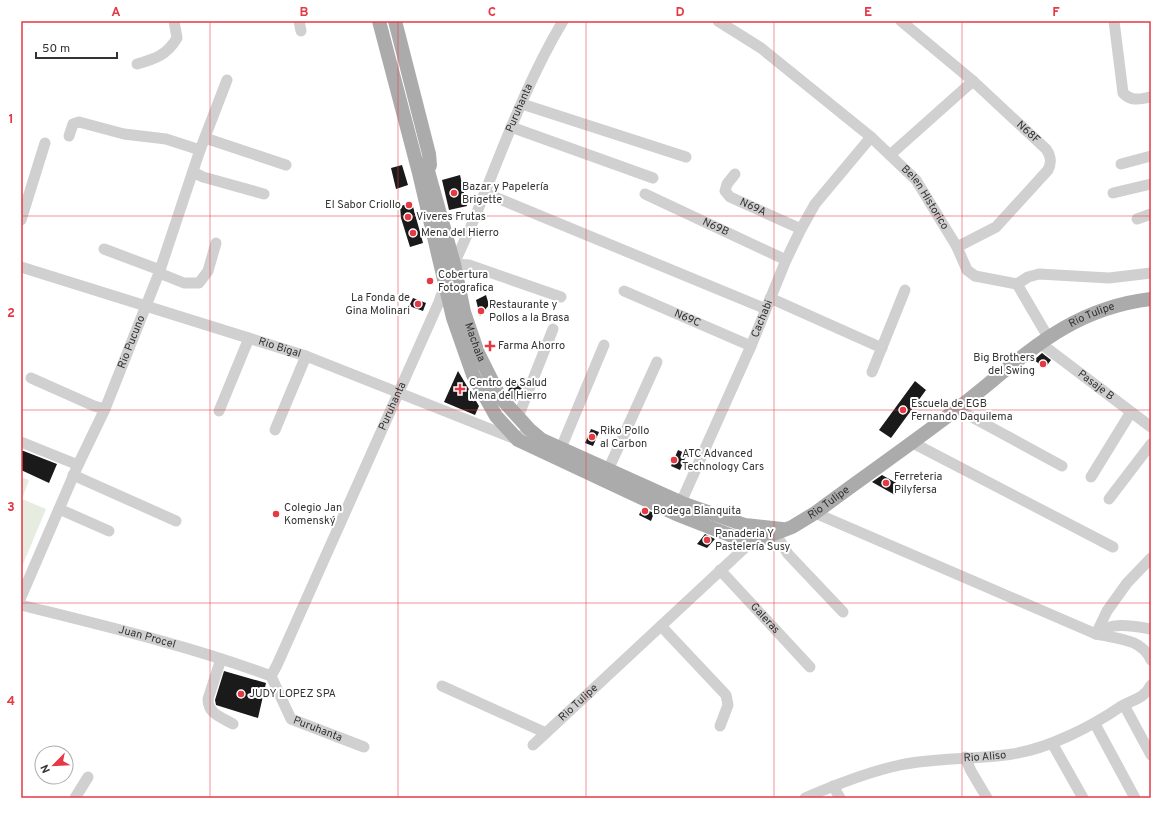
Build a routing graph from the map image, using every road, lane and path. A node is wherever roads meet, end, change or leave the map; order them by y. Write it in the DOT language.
graph roads {
  1 [pos="174,21"];
  2 [pos="372,21"];
  3 [pos="379,21"];
  4 [pos="387,21"];
  5 [pos="395,21"];
  6 [pos="563,21"];
  7 [pos="718,21"];
  8 [pos="901,21"];
  9 [pos="1114,21"];
  10 [pos="137,64"];
  11 [pos="227,80"];
  12 [pos="973,81"];
  13 [pos="1151,97"];
  14 [pos="522,104"];
  15 [pos="402,111"];
  16 [pos="511,127"];
  17 [pos="69,136"];
  18 [pos="870,137"];
  19 [pos="205,138"];
  20 [pos="45,143"];
  21 [pos="200,150"];
  22 [pos="890,155"];
  23 [pos="1151,156"];
  24 [pos="686,157"];
  25 [pos="1121,164"];
  26 [pos="286,165"];
  27 [pos="193,172"];
  28 [pos="423,172"];
  29 [pos="735,174"];
  30 [pos="653,178"];
  31 [pos="1151,184"];
  32 [pos="485,193"];
  33 [pos="264,194"];
  34 [pos="645,194"];
  35 [pos="1113,194"];
  36 [pos="1151,214"];
  37 [pos="1137,219"];
  38 [pos="21,220"];
  39 [pos="802,229"];
  40 [pos="216,243"];
  41 [pos="957,248"];
  42 [pos="104,249"];
  43 [pos="786,260"];
  44 [pos="454,264"];
  45 [pos="21,267"];
  46 [pos="160,271"];
  47 [pos="1151,273"];
  48 [pos="1017,284"];
  49 [pos="444,285"];
  50 [pos="905,290"];
  51 [pos="624,292"];
  52 [pos="561,297"];
  53 [pos="770,298"];
  54 [pos="1151,299"];
  55 [pos="147,305"];
  56 [pos="766,309"];
  57 [pos="553,329"];
  58 [pos="249,338"];
  59 [pos="1044,340"];
  60 [pos="604,345"];
  61 [pos="751,346"];
  62 [pos="882,348"];
  63 [pos="306,356"];
  64 [pos="657,362"];
  65 [pos="872,372"];
  66 [pos="31,378"];
  67 [pos="398,392"];
  68 [pos="105,409"];
  69 [pos="957,409"];
  70 [pos="219,411"];
  71 [pos="1131,412"];
  72 [pos="518,417"];
  73 [pos="1151,427"];
  74 [pos="529,429"];
  75 [pos="275,430"];
  76 [pos="518,440"];
  77 [pos="21,442"];
  78 [pos="911,442"];
  79 [pos="1151,444"];
  80 [pos="561,448"];
  81 [pos="1062,466"];
  82 [pos="75,470"];
  83 [pos="608,470"];
  84 [pos="1091,477"];
  85 [pos="1110,499"];
  86 [pos="679,509"];
  87 [pos="59,510"];
  88 [pos="815,513"];
  89 [pos="176,521"];
  90 [pos="109,531"];
  91 [pos="780,531"];
  92 [pos="750,543"];
  93 [pos="1112,547"];
  94 [pos="1151,558"];
  95 [pos="720,570"];
  96 [pos="21,598"];
  97 [pos="21,605"];
  98 [pos="843,612"];
  99 [pos="661,626"];
  100 [pos="1151,629"];
  101 [pos="1096,634"];
  102 [pos="221,659"];
  103 [pos="1151,660"];
  104 [pos="810,667"];
  105 [pos="271,676"];
  106 [pos="1151,685"];
  107 [pos="442,686"];
  108 [pos="1124,705"];
  109 [pos="233,724"];
  110 [pos="1095,724"];
  111 [pos="720,726"];
  112 [pos="546,733"];
  113 [pos="1052,743"];
  114 [pos="533,745"];
  115 [pos="364,746"];
  116 [pos="1151,755"];
  117 [pos="965,757"];
  118 [pos="88,777"];
  119 [pos="834,786"];
  120 [pos="75,798"];
  121 [pos="805,798"];
  122 [pos="840,798"];
  123 [pos="987,798"];
  124 [pos="1083,798"];
  125 [pos="1135,798"];
  1 -- 10 [label="street"];
  2 -- 15 [label="main road"];
  3 -- 15 [label="main road, Machala"];
  4 -- 28 [label="main road, Machala"];
  5 -- 28 [label="main road"];
  6 -- 14 [label="street, Puruhanta"];
  7 -- 18 [label="street, Belen Historico"];
  8 -- 12 [label="street, N68F"];
  9 -- 13 [label="street"];
  11 -- 19 [label="street, Rio Pucuno"];
  12 -- 22 [label="street"];
  12 -- 41 [label="street, N68F"];
  14 -- 16 [label="street, Puruhanta"];
  14 -- 24 [label="street"];
  15 -- 28 [label="main road, Machala"];
  16 -- 30 [label="street"];
  16 -- 32 [label="street, Puruhanta"];
  17 -- 21 [label="street"];
  18 -- 22 [label="street, Belen Historico"];
  18 -- 39 [label="street, Cachabi"];
  19 -- 21 [label="street, Rio Pucuno"];
  19 -- 26 [label="street"];
  20 -- 38 [label="street"];
  21 -- 27 [label="street, Rio Pucuno"];
  22 -- 41 [label="street, Belen Historico"];
  23 -- 25 [label="street"];
  27 -- 33 [label="street"];
  27 -- 46 [label="street, Rio Pucuno"];
  28 -- 44 [label="main road, Machala"];
  28 -- 49 [label="main road, Machala"];
  29 -- 39 [label="street, N69A"];
  31 -- 35 [label="street"];
  32 -- 44 [label="street, Puruhanta"];
  32 -- 56 [label="street"];
  34 -- 43 [label="street, N69B"];
  36 -- 37 [label="street"];
  39 -- 43 [label="street, Cachabi"];
  40 -- 46 [label="street"];
  41 -- 48 [label="street, Belen Historico"];
  42 -- 46 [label="street"];
  43 -- 53 [label="street, Cachabi"];
  44 -- 49 [label="street, Puruhanta"];
  44 -- 52 [label="street"];
  44 -- 72 [label="main road, Machala"];
  45 -- 55 [label="street, Rio Bigal"];
  46 -- 55 [label="street, Rio Pucuno"];
  47 -- 48 [label="street"];
  48 -- 59 [label="street"];
  49 -- 67 [label="street, Puruhanta"];
  49 -- 76 [label="main road, Machala"];
  50 -- 62 [label="street"];
  51 -- 61 [label="street, N69C"];
  53 -- 56 [label="street, Cachabi"];
  53 -- 62 [label="street"];
  54 -- 59 [label="main road, Rio Tulipe"];
  55 -- 58 [label="street, Rio Bigal"];
  55 -- 68 [label="street, Rio Pucuno"];
  56 -- 61 [label="street, Cachabi"];
  57 -- 72 [label="street"];
  58 -- 63 [label="street, Rio Bigal"];
  58 -- 70 [label="street"];
  59 -- 69 [label="main road, Rio Tulipe"];
  59 -- 71 [label="street, Pasaje B"];
  60 -- 80 [label="street"];
  61 -- 86 [label="street, Cachabi"];
  62 -- 65 [label="street"];
  63 -- 67 [label="street, Rio Bigal"];
  63 -- 75 [label="street"];
  64 -- 83 [label="street"];
  66 -- 68 [label="street"];
  67 -- 76 [label="street, Rio Bigal"];
  67 -- 105 [label="street, Puruhanta"];
  68 -- 82 [label="street, Rio Pucuno"];
  69 -- 78 [label="main road, Rio Tulipe"];
  69 -- 81 [label="street"];
  71 -- 73 [label="street, Pasaje B"];
  71 -- 84 [label="street"];
  72 -- 74 [label="main road, Machala"];
  74 -- 76 [label="street"];
  74 -- 80 [label="main road, Machala"];
  76 -- 86 [label="main road, Machala"];
  77 -- 82 [label="street"];
  78 -- 88 [label="main road, Rio Tulipe"];
  78 -- 93 [label="street"];
  79 -- 85 [label="street"];
  80 -- 83 [label="main road, Machala"];
  82 -- 87 [label="street, Rio Pucuno"];
  82 -- 89 [label="street"];
  83 -- 86 [label="main road, Machala"];
  86 -- 91 [label="main road, Machala"];
  86 -- 92 [label="main road, Machala"];
  87 -- 90 [label="street"];
  87 -- 96 [label="street, Rio Pucuno"];
  88 -- 91 [label="main road, Rio Tulipe"];
  88 -- 101 [label="street"];
  91 -- 92 [label="main road, Rio Tulipe"];
  91 -- 98 [label="street"];
  92 -- 95 [label="street, Rio Tulipe"];
  94 -- 101 [label="street"];
  95 -- 99 [label="street, Rio Tulipe"];
  95 -- 104 [label="street, Galeras"];
  97 -- 102 [label="street, Juan Procel"];
  99 -- 111 [label="street"];
  99 -- 112 [label="street, Rio Tulipe"];
  100 -- 101 [label="street"];
  101 -- 103 [label="street"];
  102 -- 105 [label="street, Juan Procel"];
  102 -- 109 [label="street"];
  105 -- 115 [label="street, Puruhanta"];
  106 -- 108 [label="street, Rio Aliso"];
  107 -- 112 [label="street"];
  108 -- 110 [label="street, Rio Aliso"];
  108 -- 116 [label="street"];
  110 -- 113 [label="street, Rio Aliso"];
  110 -- 125 [label="street"];
  112 -- 114 [label="street, Rio Tulipe"];
  113 -- 117 [label="street, Rio Aliso"];
  113 -- 124 [label="street"];
  117 -- 119 [label="street, Rio Aliso"];
  117 -- 123 [label="street"];
  118 -- 120 [label="street"];
  119 -- 121 [label="street, Rio Aliso"];
  119 -- 122 [label="street"];
}
